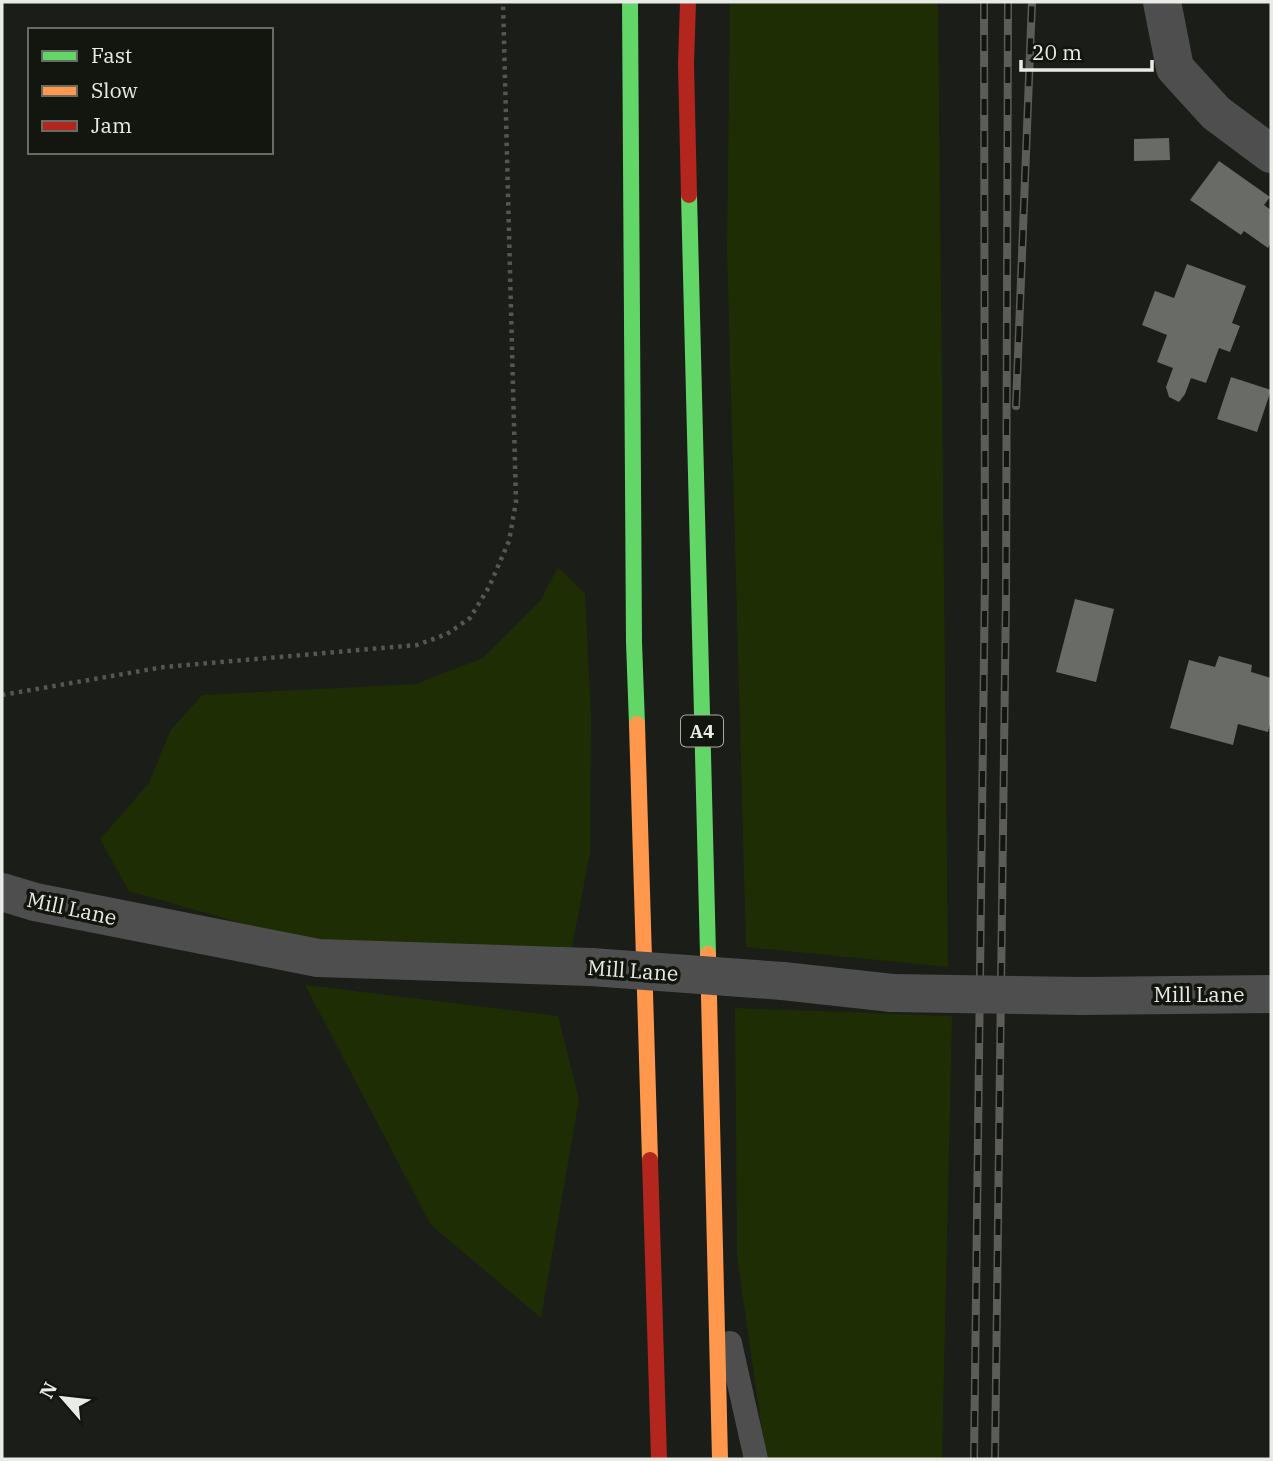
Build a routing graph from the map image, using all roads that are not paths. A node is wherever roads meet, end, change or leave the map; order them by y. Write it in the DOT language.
graph roads {
  1 [pos="630,2"];
  2 [pos="688,2"];
  3 [pos="1163,2"];
  4 [pos="1271,154"];
  5 [pos="2,892"];
  6 [pos="1271,995"];
  7 [pos="715,1274"];
  8 [pos="659,1459"];
  9 [pos="720,1459"];
  10 [pos="756,1459"];
  1 -- 8 [label="highway"];
  2 -- 7 [label="highway, A4"];
  3 -- 4 [label="street"];
  5 -- 6 [label="street, Mill Lane, bridge"];
  7 -- 9 [label="highway, A4"];
  7 -- 10 [label="lane"];
}
